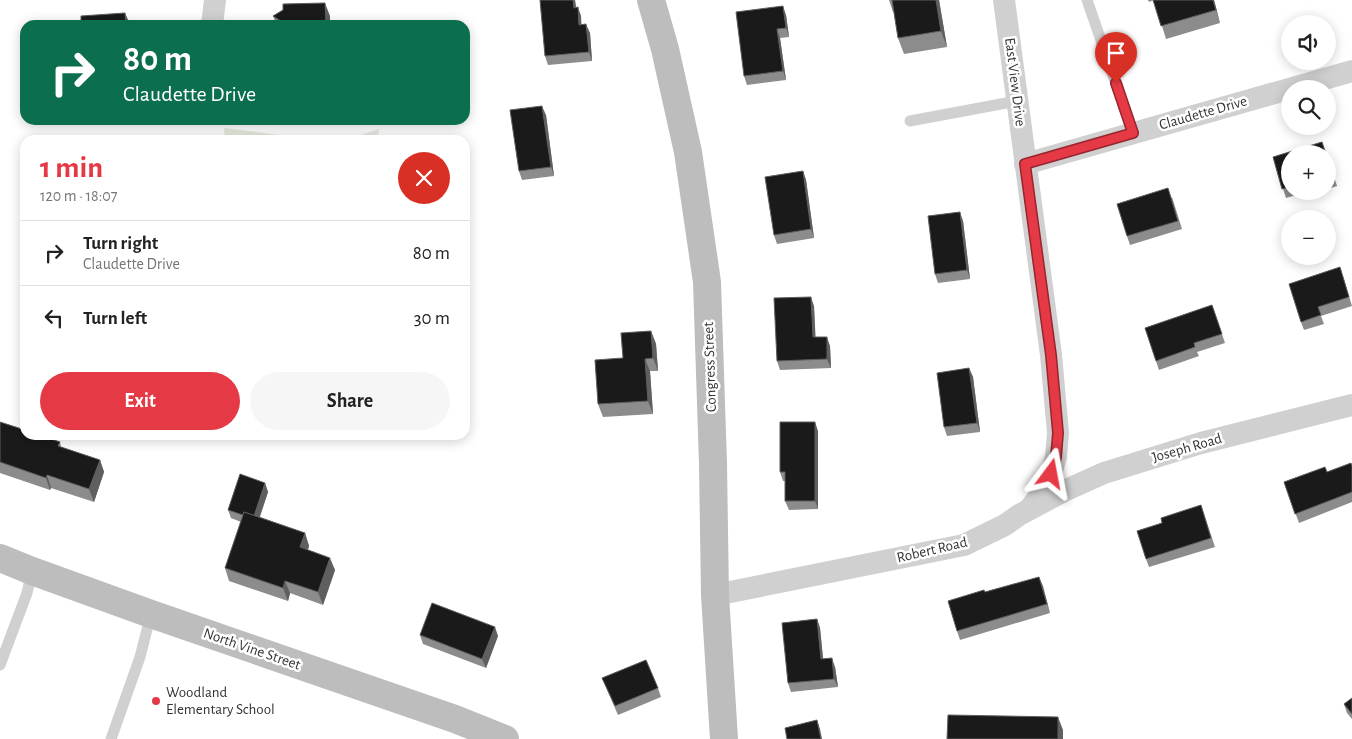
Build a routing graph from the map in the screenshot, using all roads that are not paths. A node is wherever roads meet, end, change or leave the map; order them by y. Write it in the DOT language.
graph roads {
  1 [pos="214,0"];
  2 [pos="651,0"];
  3 [pos="1004,0"];
  4 [pos="1087,0"];
  5 [pos="212,20"];
  6 [pos="1352,70"];
  7 [pos="1017,101"];
  8 [pos="910,121"];
  9 [pos="1133,133"];
  10 [pos="1025,164"];
  11 [pos="1352,405"];
  12 [pos="1029,510"];
  13 [pos="0,558"];
  14 [pos="32,571"];
  15 [pos="715,595"];
  16 [pos="151,614"];
  17 [pos="0,665"];
  18 [pos="111,739"];
  19 [pos="504,739"];
  20 [pos="724,739"];
  1 -- 5 [label="street"];
  2 -- 15 [label="main road, Congress Street"];
  3 -- 7 [label="street, East View Drive"];
  4 -- 9 [label="lane"];
  6 -- 9 [label="street, Claudette Drive"];
  7 -- 8 [label="lane"];
  7 -- 10 [label="street, East View Drive"];
  9 -- 10 [label="street, Claudette Drive"];
  10 -- 12 [label="street, Robert Road"];
  11 -- 12 [label="street, Joseph Road"];
  12 -- 15 [label="street, Robert Road"];
  13 -- 14 [label="main road, North Vine Street"];
  14 -- 16 [label="main road, North Vine Street"];
  14 -- 17 [label="lane"];
  15 -- 20 [label="main road, Congress Street"];
  16 -- 18 [label="lane"];
  16 -- 19 [label="main road, North Vine Street"];
}
